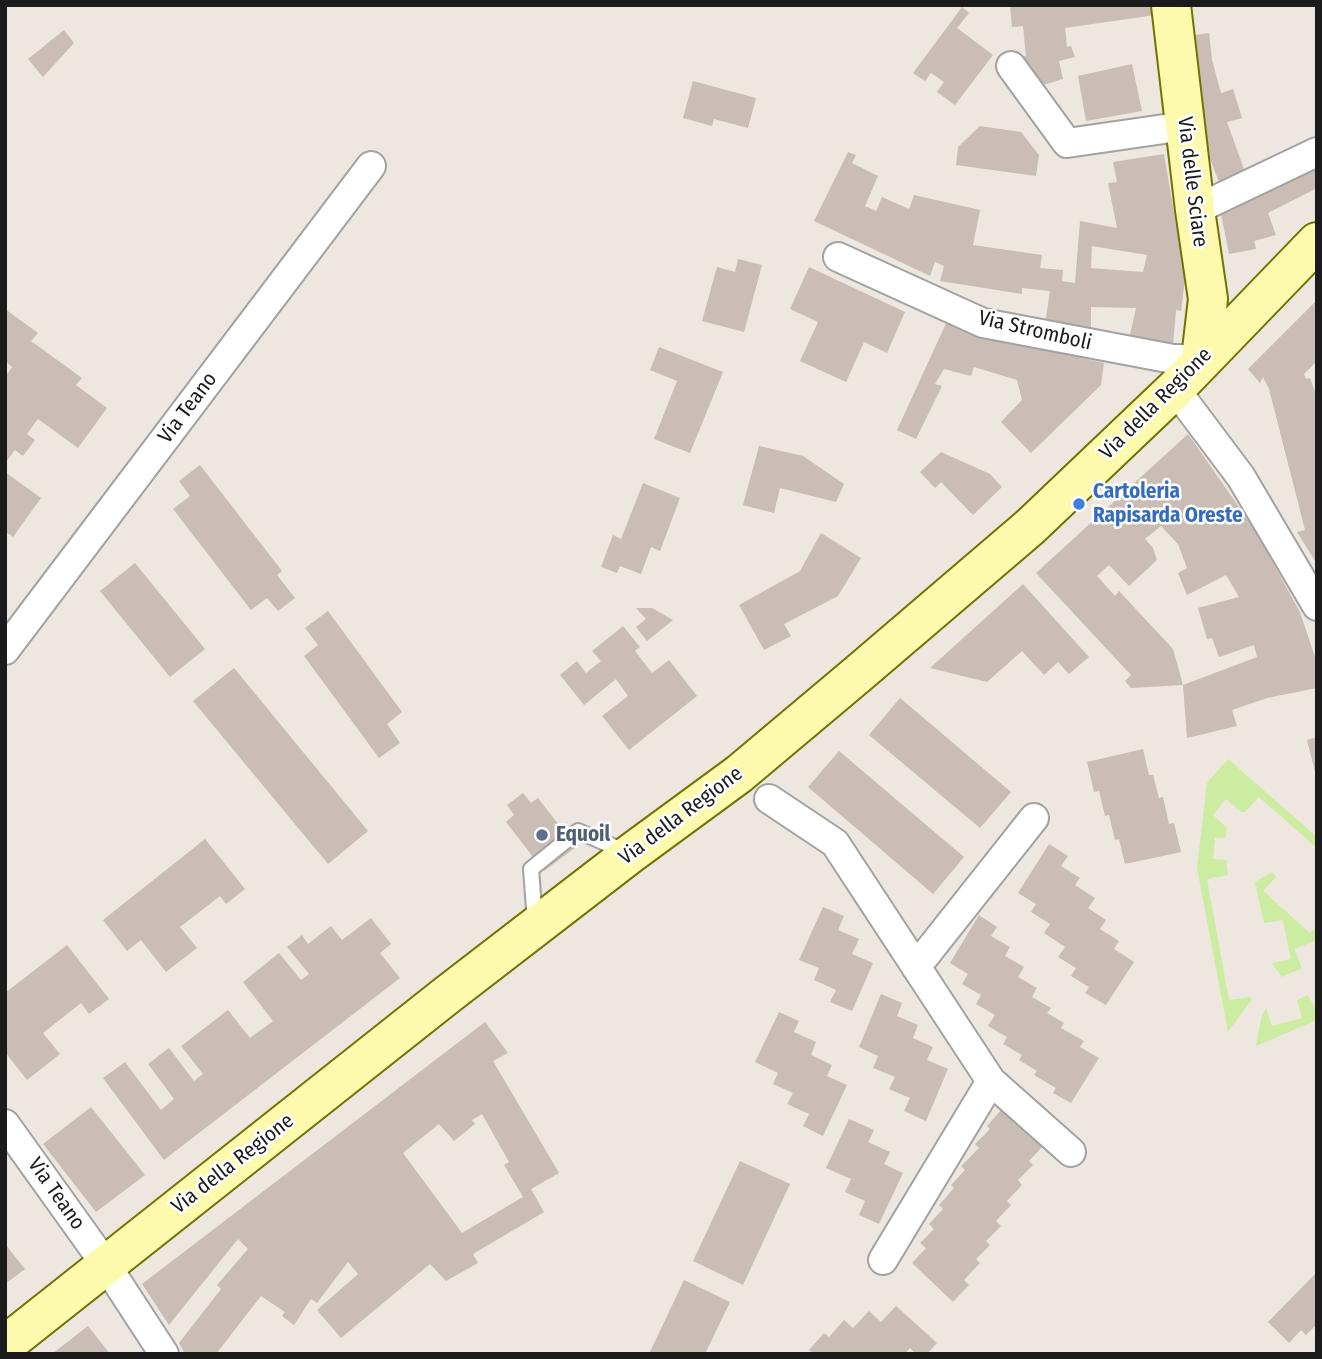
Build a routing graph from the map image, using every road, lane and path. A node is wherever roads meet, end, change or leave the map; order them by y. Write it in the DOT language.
graph roads {
  1 [pos="1171,5"];
  2 [pos="1012,66"];
  3 [pos="1185,126"];
  4 [pos="1317,152"];
  5 [pos="371,166"];
  6 [pos="1195,210"];
  7 [pos="1317,242"];
  8 [pos="838,257"];
  9 [pos="1201,359"];
  10 [pos="1175,389"];
  11 [pos="1317,606"];
  12 [pos="5,650"];
  13 [pos="769,799"];
  14 [pos="1034,818"];
  15 [pos="916,967"];
  16 [pos="991,1082"];
  17 [pos="5,1124"];
  18 [pos="1071,1152"];
  19 [pos="883,1260"];
  20 [pos="106,1265"];
  21 [pos="5,1345"];
  22 [pos="164,1354"];
  1 -- 3 [label="main road, Via delle Sciare"];
  2 -- 3 [label="street"];
  3 -- 6 [label="main road, Via delle Sciare"];
  4 -- 6 [label="street"];
  5 -- 12 [label="street, Via Teano"];
  6 -- 9 [label="main road, Via delle Sciare"];
  7 -- 9 [label="main road, Via della Regione"];
  8 -- 9 [label="street, Via Stromboli"];
  9 -- 10 [label="main road, Via della Regione"];
  10 -- 11 [label="street"];
  10 -- 20 [label="main road, Via della Regione"];
  13 -- 15 [label="street"];
  14 -- 15 [label="street"];
  15 -- 16 [label="street"];
  16 -- 18 [label="street"];
  16 -- 19 [label="street"];
  17 -- 20 [label="street, Via Teano"];
  20 -- 21 [label="main road, Via della Regione"];
  20 -- 22 [label="street, Via Teano"];
}
